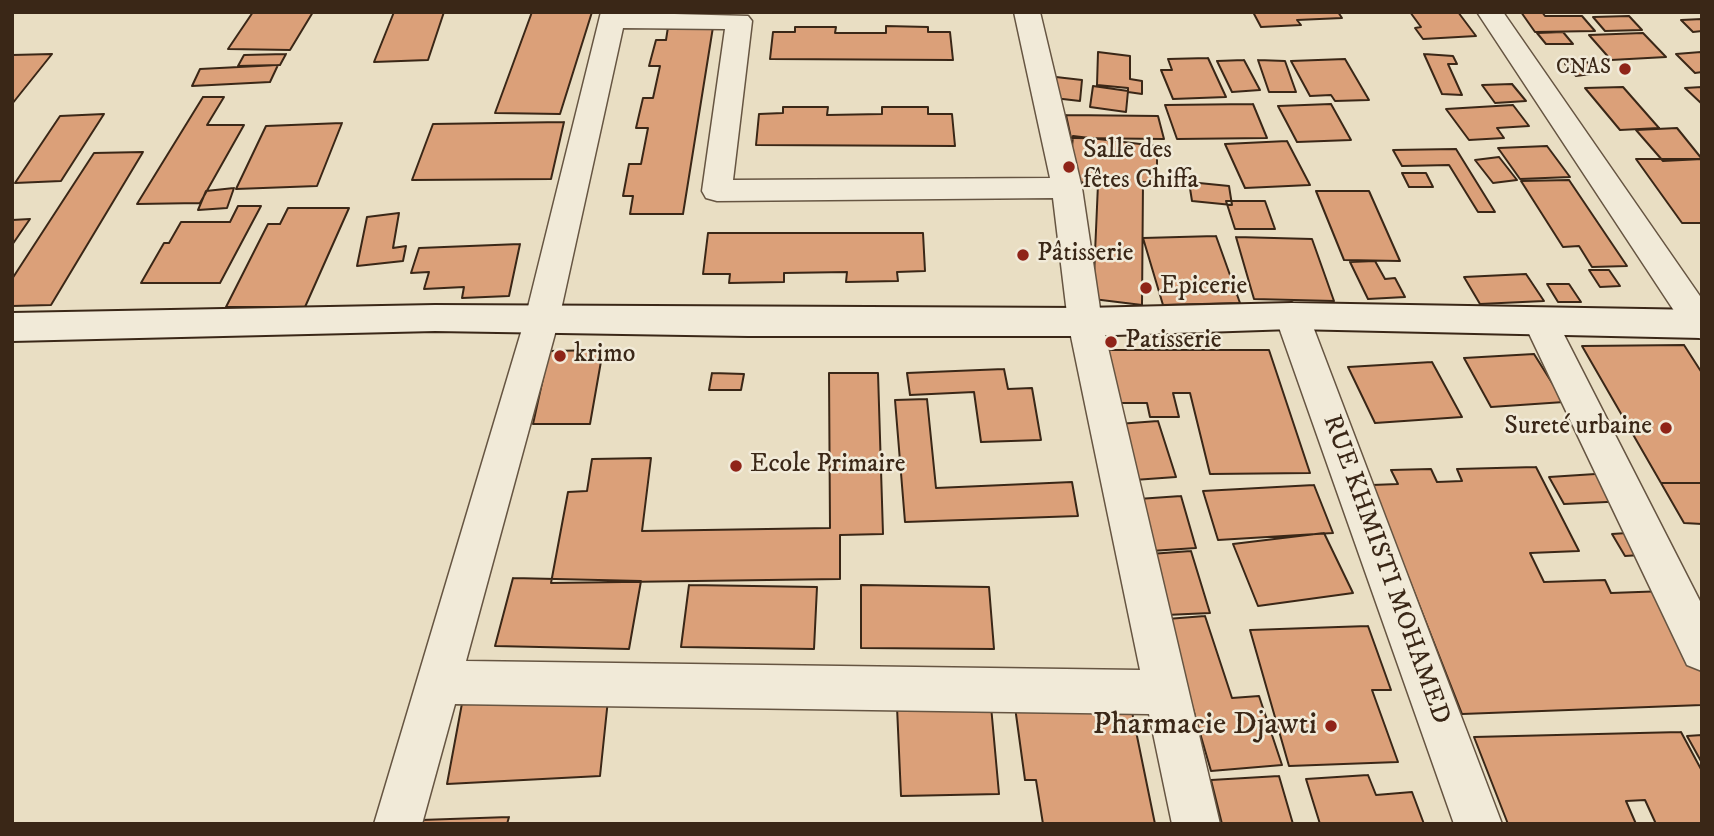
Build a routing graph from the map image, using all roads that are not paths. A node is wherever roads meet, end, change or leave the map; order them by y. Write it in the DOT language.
graph roads {
  1 [pos="1027,12"];
  2 [pos="1490,12"];
  3 [pos="613,16"];
  4 [pos="1067,188"];
  5 [pos="1292,316"];
  6 [pos="542,319"];
  7 [pos="1540,321"];
  8 [pos="1086,322"];
  9 [pos="1701,325"];
  10 [pos="12,327"];
  11 [pos="1702,650"];
  12 [pos="437,682"];
  13 [pos="1165,692"];
  14 [pos="398,824"];
  15 [pos="1196,824"];
  16 [pos="1478,824"];
  1 -- 4 [label="street"];
  2 -- 9 [label="street"];
  3 -- 4 [label="street"];
  3 -- 6 [label="street"];
  4 -- 8 [label="street"];
  5 -- 7 [label="main road"];
  5 -- 8 [label="main road"];
  5 -- 16 [label="street, RUE KHMISTI MOHAMED"];
  6 -- 8 [label="main road"];
  6 -- 10 [label="main road"];
  6 -- 12 [label="street"];
  7 -- 9 [label="main road"];
  7 -- 11 [label="street"];
  8 -- 13 [label="street"];
  12 -- 13 [label="street"];
  12 -- 14 [label="street"];
  13 -- 15 [label="street"];
}
